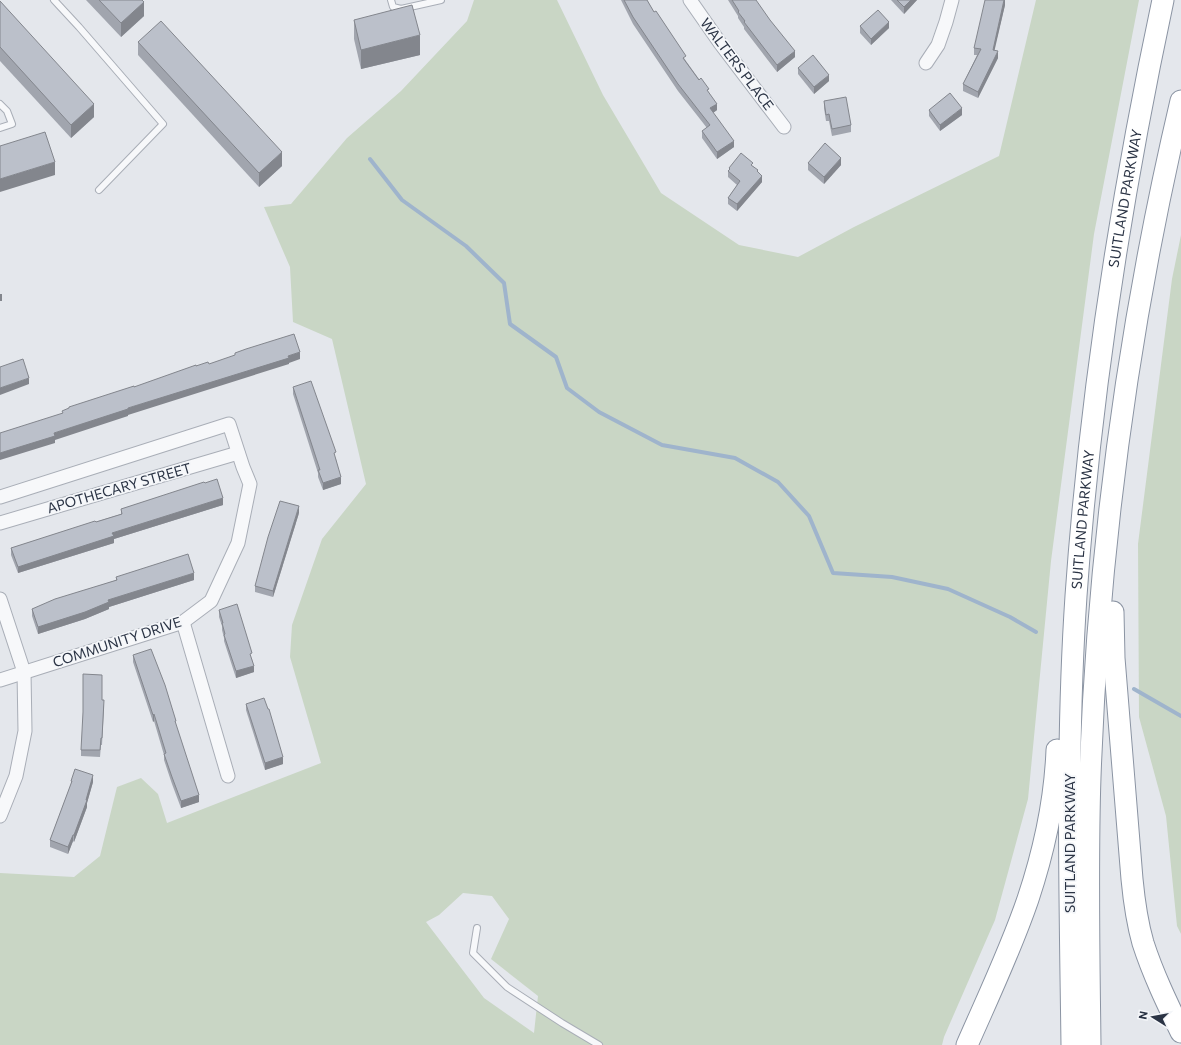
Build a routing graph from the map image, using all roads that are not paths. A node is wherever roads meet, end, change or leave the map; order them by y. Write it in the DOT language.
graph roads {
  1 [pos="54,0"];
  2 [pos="391,0"];
  3 [pos="441,0"];
  4 [pos="690,0"];
  5 [pos="952,0"];
  6 [pos="1163,0"];
  7 [pos="926,63"];
  8 [pos="1181,101"];
  9 [pos="0,104"];
  10 [pos="784,127"];
  11 [pos="0,128"];
  12 [pos="99,190"];
  13 [pos="229,424"];
  14 [pos="238,453"];
  15 [pos="1115,472"];
  16 [pos="0,497"];
  17 [pos="0,523"];
  18 [pos="1076,597"];
  19 [pos="0,599"];
  20 [pos="183,622"];
  21 [pos="24,672"];
  22 [pos="0,680"];
  23 [pos="228,776"];
  24 [pos="0,816"];
  25 [pos="477,928"];
  26 [pos="1181,1032"];
  27 [pos="599,1045"];
  28 [pos="967,1045"];
  29 [pos="1072,1045"];
  30 [pos="1090,1045"];
  1 -- 12 [label="lane"];
  2 -- 3 [label="lane"];
  4 -- 10 [label="street, WALTERS PLACE"];
  5 -- 7 [label="street"];
  6 -- 18 [label="highway, SUITLAND PARKWAY"];
  8 -- 15 [label="highway, SUITLAND PARKWAY"];
  9 -- 11 [label="lane"];
  13 -- 14 [label="street, COMMUNITY DRIVE"];
  13 -- 16 [label="street, APOTHECARY STREET"];
  14 -- 17 [label="street, APOTHECARY STREET"];
  14 -- 20 [label="street, COMMUNITY DRIVE"];
  15 -- 26 [label="highway"];
  15 -- 30 [label="highway, SUITLAND PARKWAY"];
  18 -- 28 [label="highway"];
  18 -- 29 [label="highway, SUITLAND PARKWAY"];
  19 -- 21 [label="street"];
  20 -- 21 [label="street, COMMUNITY DRIVE"];
  20 -- 23 [label="street"];
  21 -- 22 [label="street, COMMUNITY DRIVE"];
  21 -- 24 [label="street"];
  25 -- 27 [label="lane"];
}
